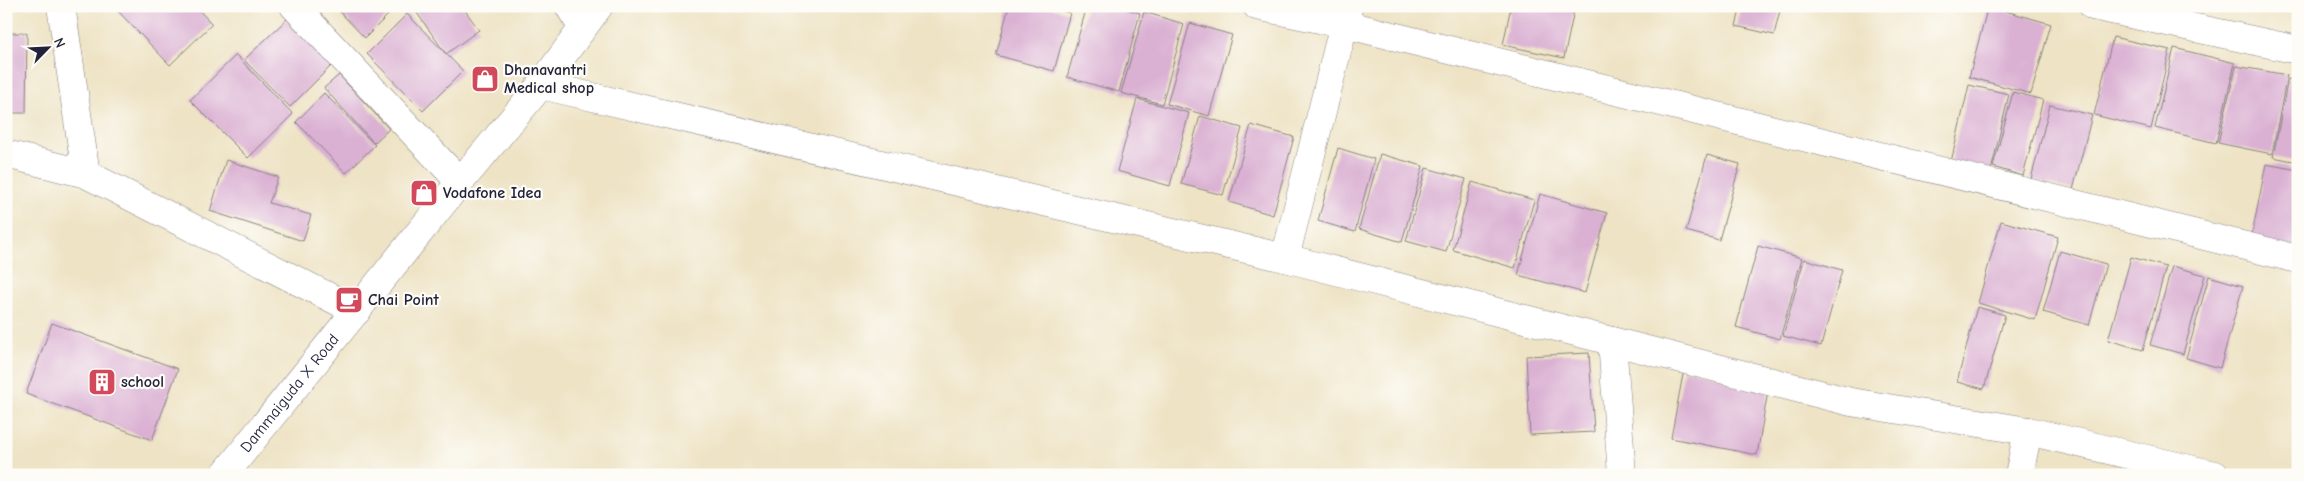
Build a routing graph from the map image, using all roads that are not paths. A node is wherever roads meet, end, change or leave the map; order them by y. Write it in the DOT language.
graph roads {
  1 [pos="62,6"];
  2 [pos="294,6"];
  3 [pos="599,6"];
  4 [pos="1257,6"];
  5 [pos="2093,6"];
  6 [pos="1346,15"];
  7 [pos="576,17"];
  8 [pos="2298,50"];
  9 [pos="541,85"];
  10 [pos="6,154"];
  11 [pos="86,174"];
  12 [pos="460,182"];
  13 [pos="1284,258"];
  14 [pos="2298,260"];
  15 [pos="357,311"];
  16 [pos="1612,341"];
  17 [pos="2028,431"];
  18 [pos="224,475"];
  19 [pos="1622,475"];
  20 [pos="2019,475"];
  21 [pos="2215,475"];
  1 -- 11 [label="street"];
  2 -- 12 [label="street"];
  3 -- 7 [label="street, Dammaiguda X Road"];
  4 -- 6 [label="street"];
  5 -- 8 [label="street"];
  6 -- 13 [label="street"];
  6 -- 14 [label="street"];
  7 -- 9 [label="street, Dammaiguda X Road"];
  9 -- 12 [label="street, Dammaiguda X Road"];
  9 -- 13 [label="street"];
  10 -- 11 [label="street"];
  11 -- 15 [label="street"];
  12 -- 15 [label="street, Dammaiguda X Road"];
  13 -- 16 [label="street"];
  15 -- 18 [label="street, Dammaiguda X Road"];
  16 -- 17 [label="street"];
  16 -- 19 [label="street"];
  17 -- 20 [label="street"];
  17 -- 21 [label="street"];
}
